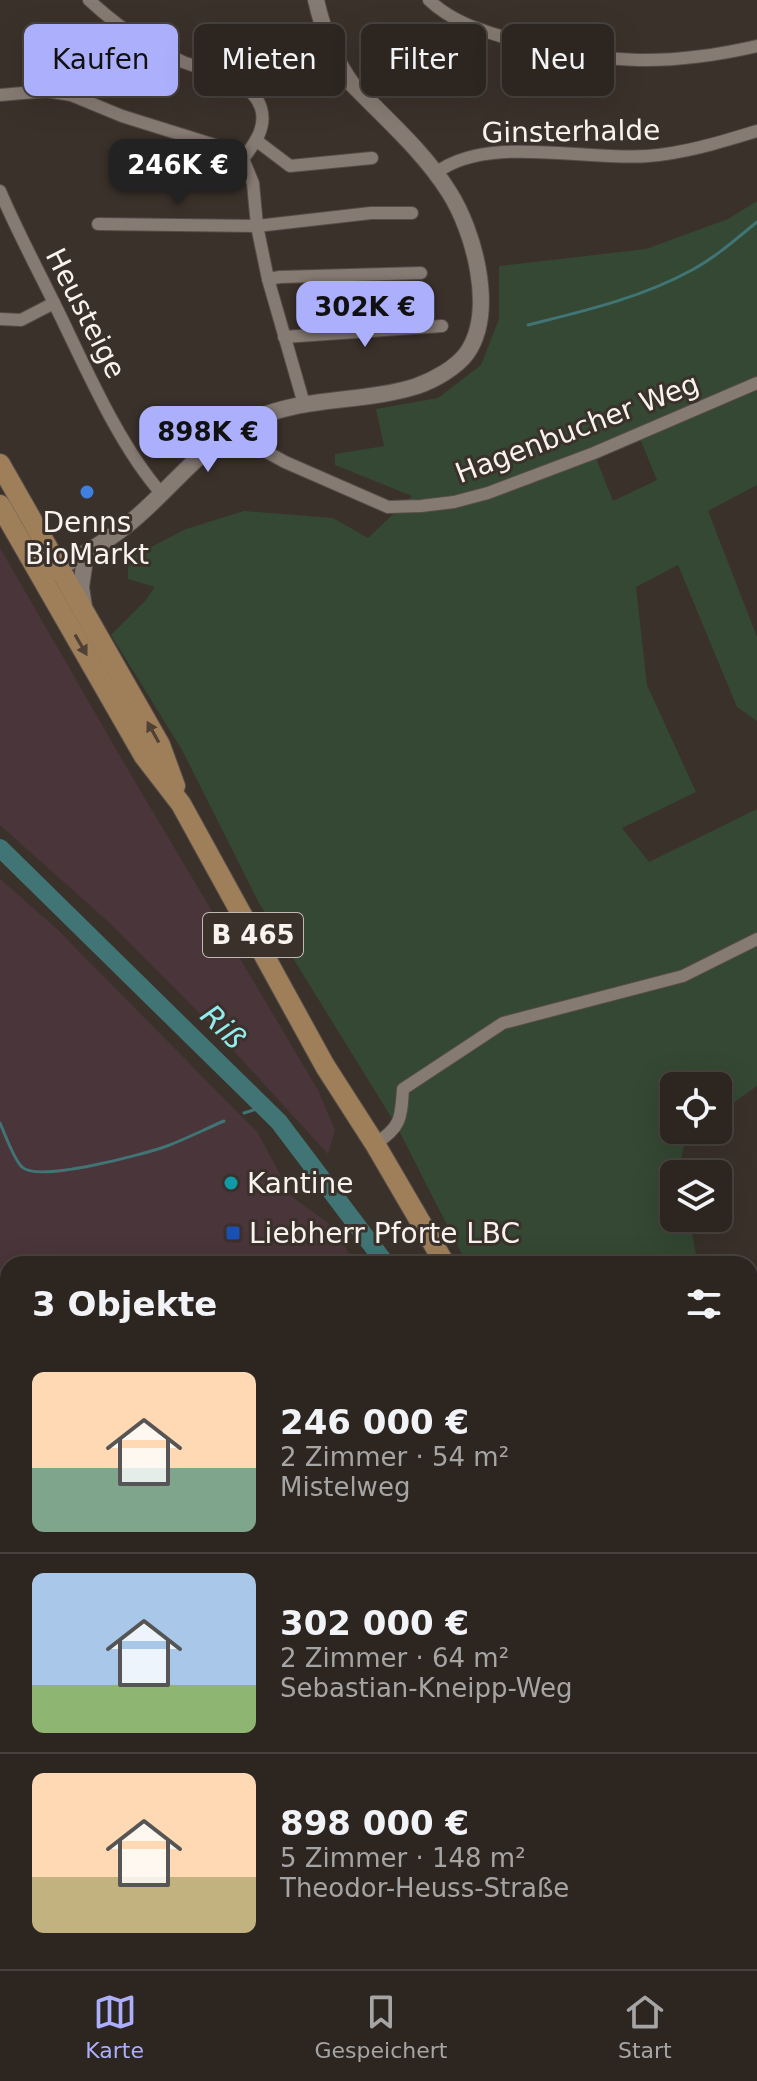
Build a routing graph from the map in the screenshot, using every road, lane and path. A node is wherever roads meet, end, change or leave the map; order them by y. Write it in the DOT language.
graph roads {
  1 [pos="89,0"];
  2 [pos="316,0"];
  3 [pos="429,0"];
  4 [pos="757,46"];
  5 [pos="0,95"];
  6 [pos="757,131"];
  7 [pos="257,141"];
  8 [pos="372,158"];
  9 [pos="243,159"];
  10 [pos="436,173"];
  11 [pos="0,191"];
  12 [pos="412,213"];
  13 [pos="98,224"];
  14 [pos="257,226"];
  15 [pos="421,273"];
  16 [pos="268,279"];
  17 [pos="54,303"];
  18 [pos="0,319"];
  19 [pos="442,326"];
  20 [pos="284,337"];
  21 [pos="757,383"];
  22 [pos="304,404"];
  23 [pos="247,423"];
  24 [pos="0,464"];
  25 [pos="161,493"];
  26 [pos="0,505"];
  27 [pos="86,553"];
  28 [pos="51,573"];
  29 [pos="84,609"];
  30 [pos="181,804"];
  31 [pos="757,939"];
  32 [pos="375,1144"];
  33 [pos="440,1256"];
  1 -- 7 [label="street"];
  2 -- 10 [label="street"];
  3 -- 4 [label="street"];
  5 -- 9 [label="street"];
  6 -- 10 [label="street, Ginsterhalde"];
  7 -- 8 [label="street"];
  7 -- 9 [label="street"];
  9 -- 14 [label="street"];
  10 -- 22 [label="street"];
  11 -- 17 [label="street, Heusteige"];
  12 -- 14 [label="street"];
  13 -- 14 [label="street"];
  14 -- 16 [label="street"];
  15 -- 16 [label="street"];
  16 -- 20 [label="street"];
  17 -- 18 [label="street"];
  17 -- 25 [label="street, Heusteige"];
  19 -- 20 [label="street"];
  20 -- 22 [label="street"];
  21 -- 23 [label="street, Hagenbucher Weg"];
  22 -- 23 [label="street"];
  23 -- 25 [label="street"];
  24 -- 28 [label="main road, B 465"];
  25 -- 27 [label="street"];
  26 -- 28 [label="main road, B 465"];
  27 -- 28 [label="street"];
  27 -- 29 [label="street"];
  28 -- 29 [label="main road, B 465"];
  28 -- 30 [label="main road, B 465, one-way"];
  30 -- 29 [label="main road, B 465, one-way"];
  30 -- 32 [label="main road, B 465"];
  31 -- 32 [label="street"];
  32 -- 33 [label="main road, B 465"];
}
